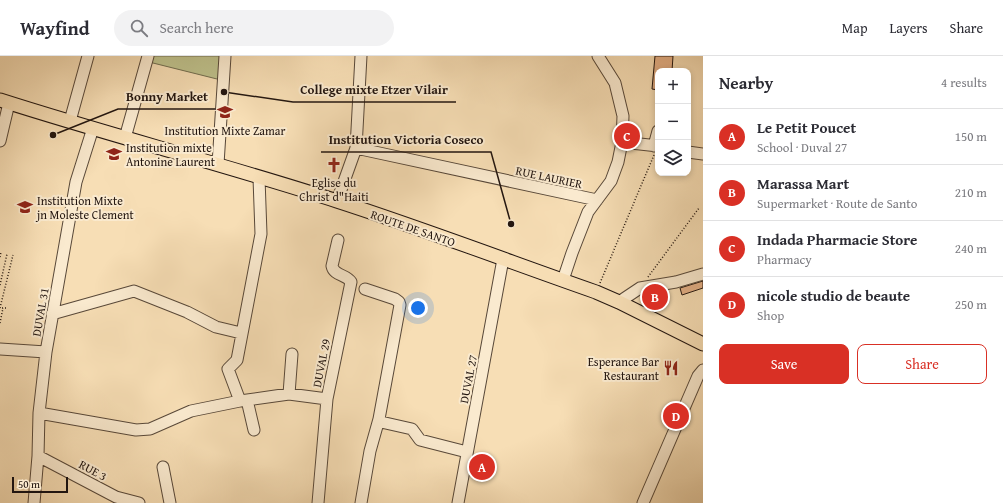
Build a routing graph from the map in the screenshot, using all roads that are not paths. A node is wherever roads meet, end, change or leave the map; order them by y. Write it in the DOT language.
graph roads {
  1 [pos="88,56"];
  2 [pos="148,56"];
  3 [pos="225,56"];
  4 [pos="361,56"];
  5 [pos="598,56"];
  6 [pos="5,101"];
  7 [pos="70,121"];
  8 [pos="93,128"];
  9 [pos="125,138"];
  10 [pos="0,141"];
  11 [pos="622,142"];
  12 [pos="655,146"];
  13 [pos="356,148"];
  14 [pos="691,152"];
  15 [pos="703,154"];
  16 [pos="218,164"];
  17 [pos="259,178"];
  18 [pos="597,200"];
  19 [pos="337,201"];
  20 [pos="338,240"];
  21 [pos="503,259"];
  22 [pos="703,274"];
  23 [pos="563,280"];
  24 [pos="365,289"];
  25 [pos="619,302"];
  26 [pos="52,314"];
  27 [pos="241,333"];
  28 [pos="702,341"];
  29 [pos="0,349"];
  30 [pos="46,352"];
  31 [pos="292,354"];
  32 [pos="703,370"];
  33 [pos="289,394"];
  34 [pos="328,399"];
  35 [pos="243,400"];
  36 [pos="39,413"];
  37 [pos="379,419"];
  38 [pos="254,430"];
  39 [pos="467,452"];
  40 [pos="38,456"];
  41 [pos="163,467"];
  42 [pos="34,503"];
  43 [pos="139,503"];
  44 [pos="170,503"];
  45 [pos="318,503"];
  46 [pos="361,503"];
  47 [pos="458,503"];
  48 [pos="643,503"];
  1 -- 7 [label="street"];
  2 -- 9 [label="street"];
  3 -- 16 [label="street"];
  4 -- 13 [label="street"];
  5 -- 11 [label="street"];
  6 -- 7 [label="main road, ROUTE DE SANTO"];
  6 -- 10 [label="street"];
  7 -- 8 [label="main road, ROUTE DE SANTO"];
  8 -- 9 [label="main road, ROUTE DE SANTO"];
  8 -- 26 [label="street, DUVAL 31"];
  9 -- 16 [label="main road, ROUTE DE SANTO"];
  11 -- 12 [label="street"];
  11 -- 18 [label="street"];
  13 -- 18 [label="street, RUE LAURIER"];
  13 -- 19 [label="street"];
  14 -- 15 [label="street"];
  16 -- 17 [label="main road, ROUTE DE SANTO"];
  17 -- 19 [label="main road, ROUTE DE SANTO"];
  17 -- 27 [label="street"];
  18 -- 23 [label="street"];
  19 -- 21 [label="main road, ROUTE DE SANTO"];
  20 -- 34 [label="street, DUVAL 29"];
  21 -- 23 [label="main road, ROUTE DE SANTO"];
  21 -- 39 [label="street, DUVAL 27"];
  22 -- 25 [label="street"];
  23 -- 25 [label="main road, ROUTE DE SANTO"];
  24 -- 37 [label="street"];
  25 -- 28 [label="main road, ROUTE DE SANTO"];
  26 -- 27 [label="street"];
  26 -- 30 [label="street, DUVAL 31"];
  27 -- 35 [label="street"];
  29 -- 30 [label="street"];
  30 -- 36 [label="street, DUVAL 31"];
  31 -- 33 [label="street"];
  32 -- 48 [label="street"];
  33 -- 34 [label="street"];
  33 -- 35 [label="street"];
  34 -- 45 [label="street, DUVAL 29"];
  35 -- 36 [label="street"];
  35 -- 38 [label="street"];
  36 -- 40 [label="street, DUVAL 31"];
  37 -- 39 [label="street"];
  37 -- 46 [label="street"];
  39 -- 47 [label="street, DUVAL 27"];
  40 -- 42 [label="street, DUVAL 31"];
  40 -- 43 [label="street, RUE 3"];
  41 -- 44 [label="street"];
}
